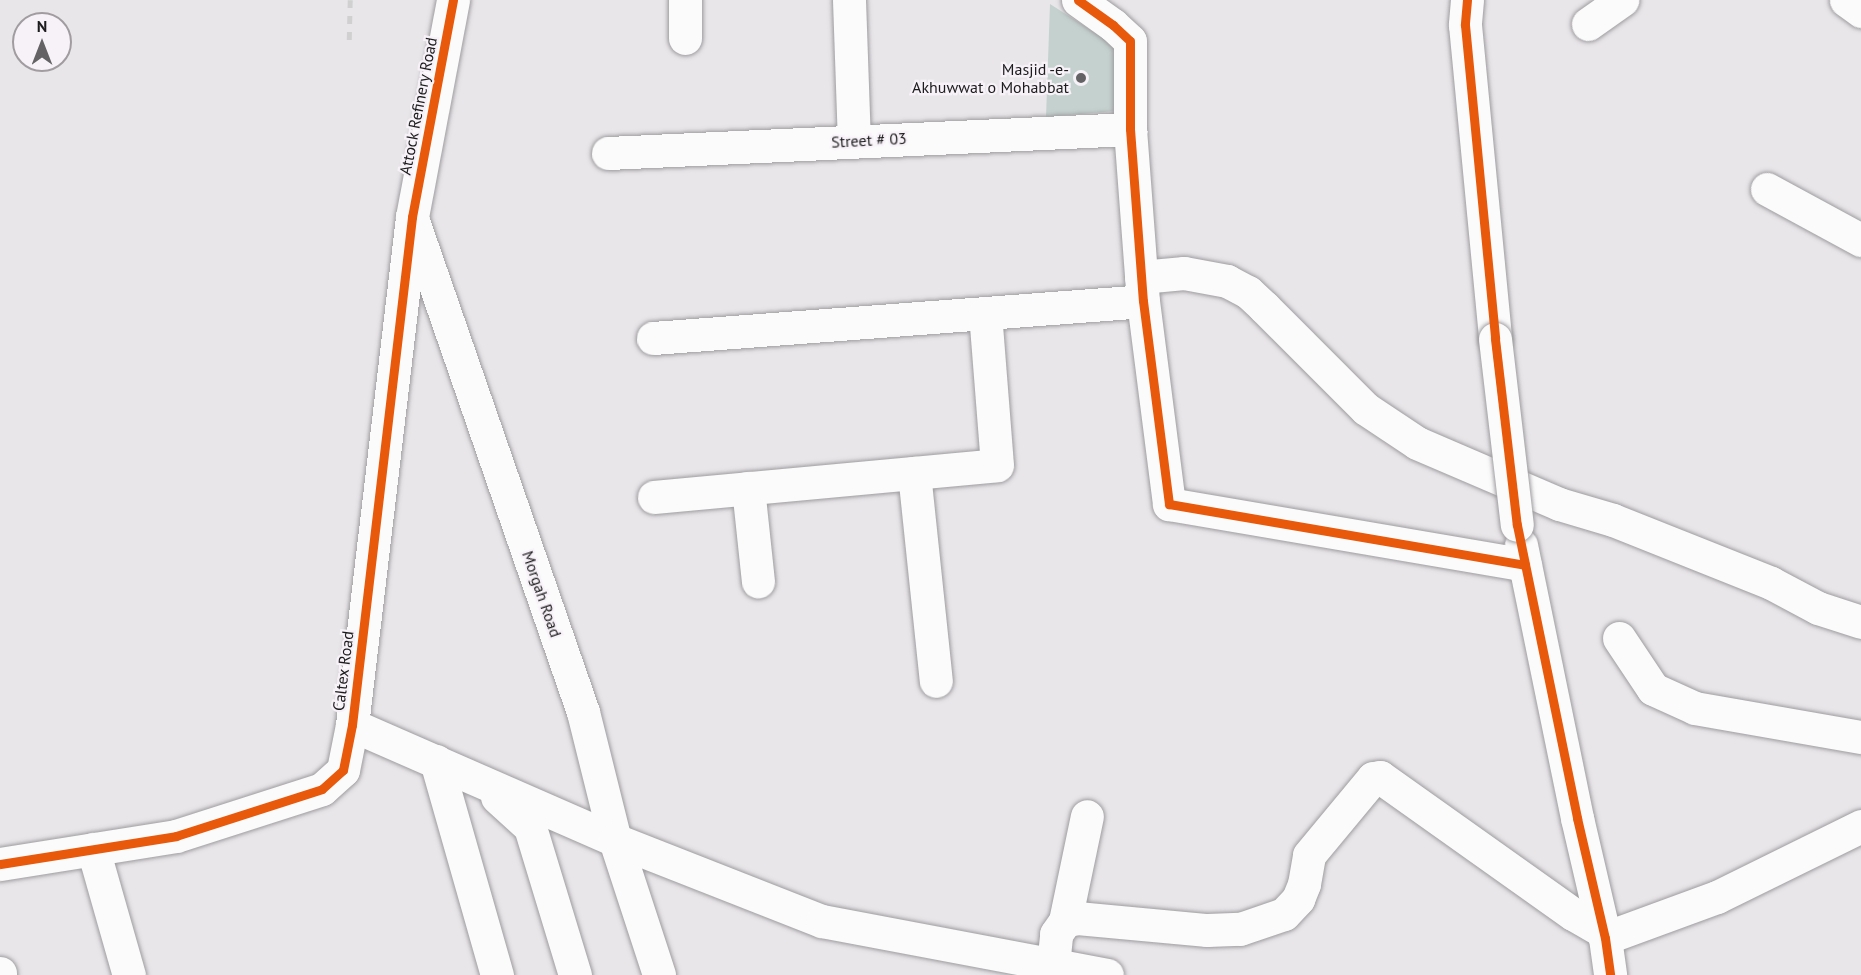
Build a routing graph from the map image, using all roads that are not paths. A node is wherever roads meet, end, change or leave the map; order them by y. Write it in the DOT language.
graph roads {
  1 [pos="453,0"];
  2 [pos="685,0"];
  3 [pos="849,0"];
  4 [pos="1467,0"];
  5 [pos="1622,0"];
  6 [pos="1846,0"];
  7 [pos="1081,1"];
  8 [pos="1861,11"];
  9 [pos="1588,24"];
  10 [pos="685,38"];
  11 [pos="1130,129"];
  12 [pos="854,141"];
  13 [pos="608,153"];
  14 [pos="1767,189"];
  15 [pos="412,217"];
  16 [pos="1861,240"];
  17 [pos="1142,289"];
  18 [pos="985,313"];
  19 [pos="653,338"];
  20 [pos="914,472"];
  21 [pos="748,488"];
  22 [pos="654,497"];
  23 [pos="1525,565"];
  24 [pos="758,581"];
  25 [pos="1861,622"];
  26 [pos="1619,638"];
  27 [pos="936,681"];
  28 [pos="352,725"];
  29 [pos="1861,737"];
  30 [pos="436,761"];
  31 [pos="480,781"];
  32 [pos="1086,816"];
  33 [pos="1861,826"];
  34 [pos="615,840"];
  35 [pos="93,849"];
  36 [pos="0,864"];
  37 [pos="1065,921"];
  38 [pos="1604,935"];
  39 [pos="1053,965"];
  40 [pos="1605,974"];
  41 [pos="129,975"];
  42 [pos="496,975"];
  43 [pos="574,975"];
  44 [pos="659,975"];
  45 [pos="1104,975"];
  1 -- 15 [label="street, Attock Refinery Road"];
  2 -- 10 [label="street"];
  3 -- 12 [label="street"];
  4 -- 23 [label="street, bridge"];
  5 -- 9 [label="street"];
  6 -- 8 [label="street"];
  7 -- 11 [label="street"];
  11 -- 12 [label="street, Street # 03"];
  11 -- 17 [label="street"];
  12 -- 13 [label="street, Street # 03"];
  14 -- 16 [label="street"];
  15 -- 28 [label="street, Caltex Road"];
  15 -- 34 [label="street, Morgah Road"];
  17 -- 18 [label="street"];
  17 -- 23 [label="street"];
  17 -- 25 [label="street"];
  18 -- 19 [label="street"];
  18 -- 20 [label="street"];
  20 -- 21 [label="street"];
  20 -- 27 [label="street"];
  21 -- 22 [label="street"];
  21 -- 24 [label="street"];
  23 -- 38 [label="street"];
  26 -- 29 [label="street"];
  28 -- 30 [label="street"];
  28 -- 35 [label="street, Caltex Road"];
  30 -- 31 [label="street"];
  30 -- 42 [label="street"];
  31 -- 34 [label="street"];
  31 -- 43 [label="street"];
  32 -- 37 [label="street"];
  33 -- 38 [label="street"];
  34 -- 39 [label="street"];
  34 -- 44 [label="street, Morgah Road"];
  35 -- 36 [label="street, Caltex Road"];
  35 -- 41 [label="street"];
  37 -- 38 [label="street"];
  37 -- 39 [label="street"];
  38 -- 40 [label="street"];
  39 -- 45 [label="street"];
}
